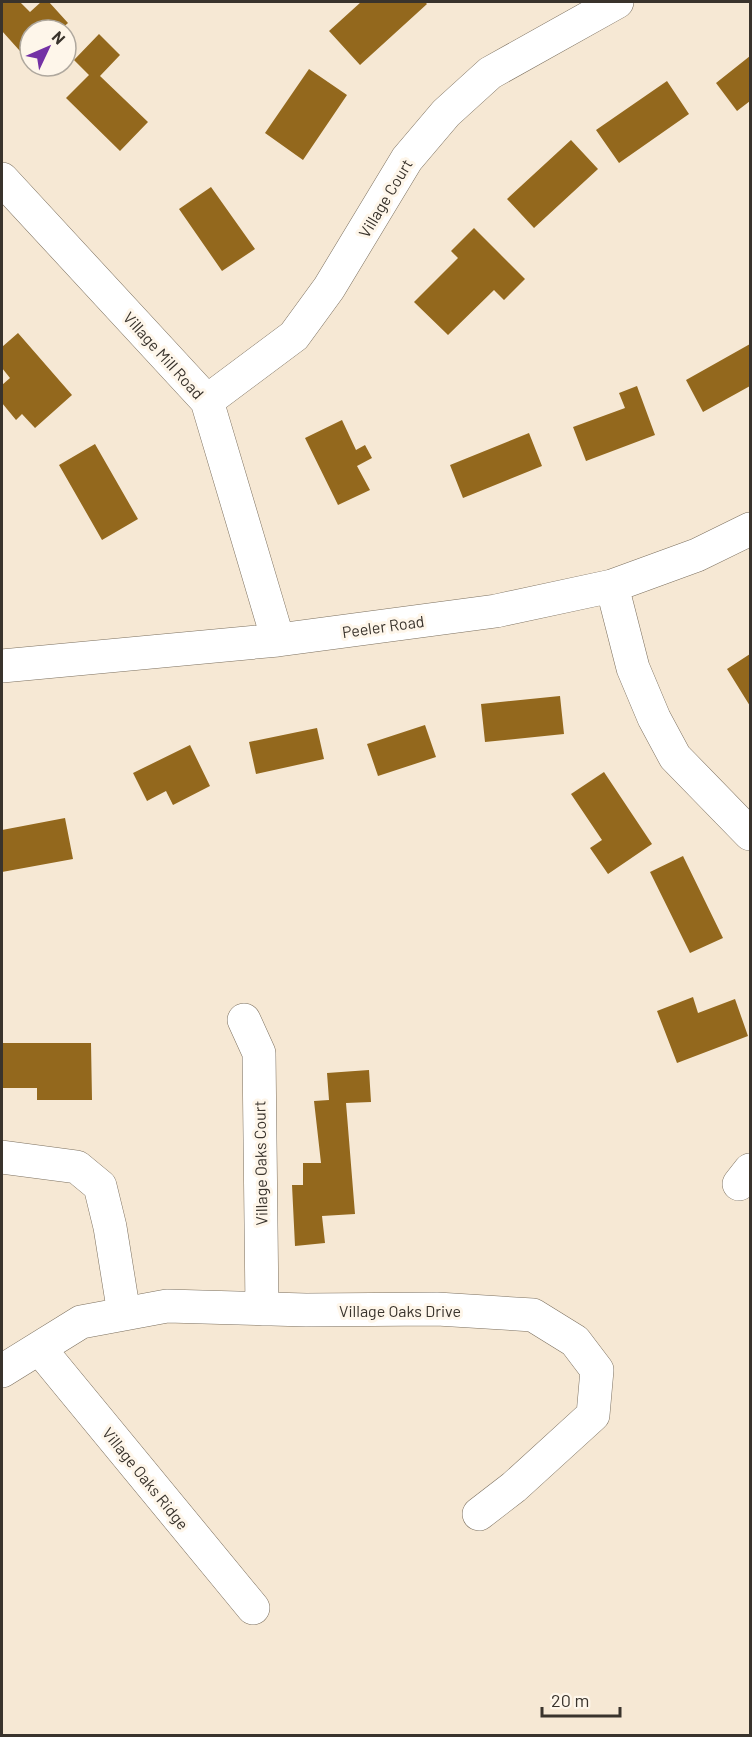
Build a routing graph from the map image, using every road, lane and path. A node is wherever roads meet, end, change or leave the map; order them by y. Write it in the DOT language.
graph roads {
  1 [pos="617,2"];
  2 [pos="2,179"];
  3 [pos="207,401"];
  4 [pos="750,529"];
  5 [pos="612,586"];
  6 [pos="278,640"];
  7 [pos="2,666"];
  8 [pos="750,834"];
  9 [pos="243,1020"];
  10 [pos="2,1157"];
  11 [pos="262,1309"];
  12 [pos="124,1314"];
  13 [pos="39,1348"];
  14 [pos="2,1371"];
  15 [pos="479,1514"];
  16 [pos="253,1608"];
  1 -- 3 [label="street, Village Court"];
  2 -- 3 [label="street, Village Mill Road"];
  3 -- 6 [label="street, Village Mill Road"];
  4 -- 5 [label="street, Peeler Road"];
  5 -- 6 [label="street, Peeler Road"];
  5 -- 8 [label="street"];
  6 -- 7 [label="street, Peeler Road"];
  9 -- 11 [label="street, Village Oaks Court"];
  10 -- 12 [label="street"];
  11 -- 12 [label="street, Village Oaks Drive"];
  11 -- 15 [label="street, Village Oaks Drive"];
  12 -- 13 [label="street, Village Oaks Drive"];
  13 -- 14 [label="street, Village Oaks Drive"];
  13 -- 16 [label="street, Village Oaks Ridge"];
}
